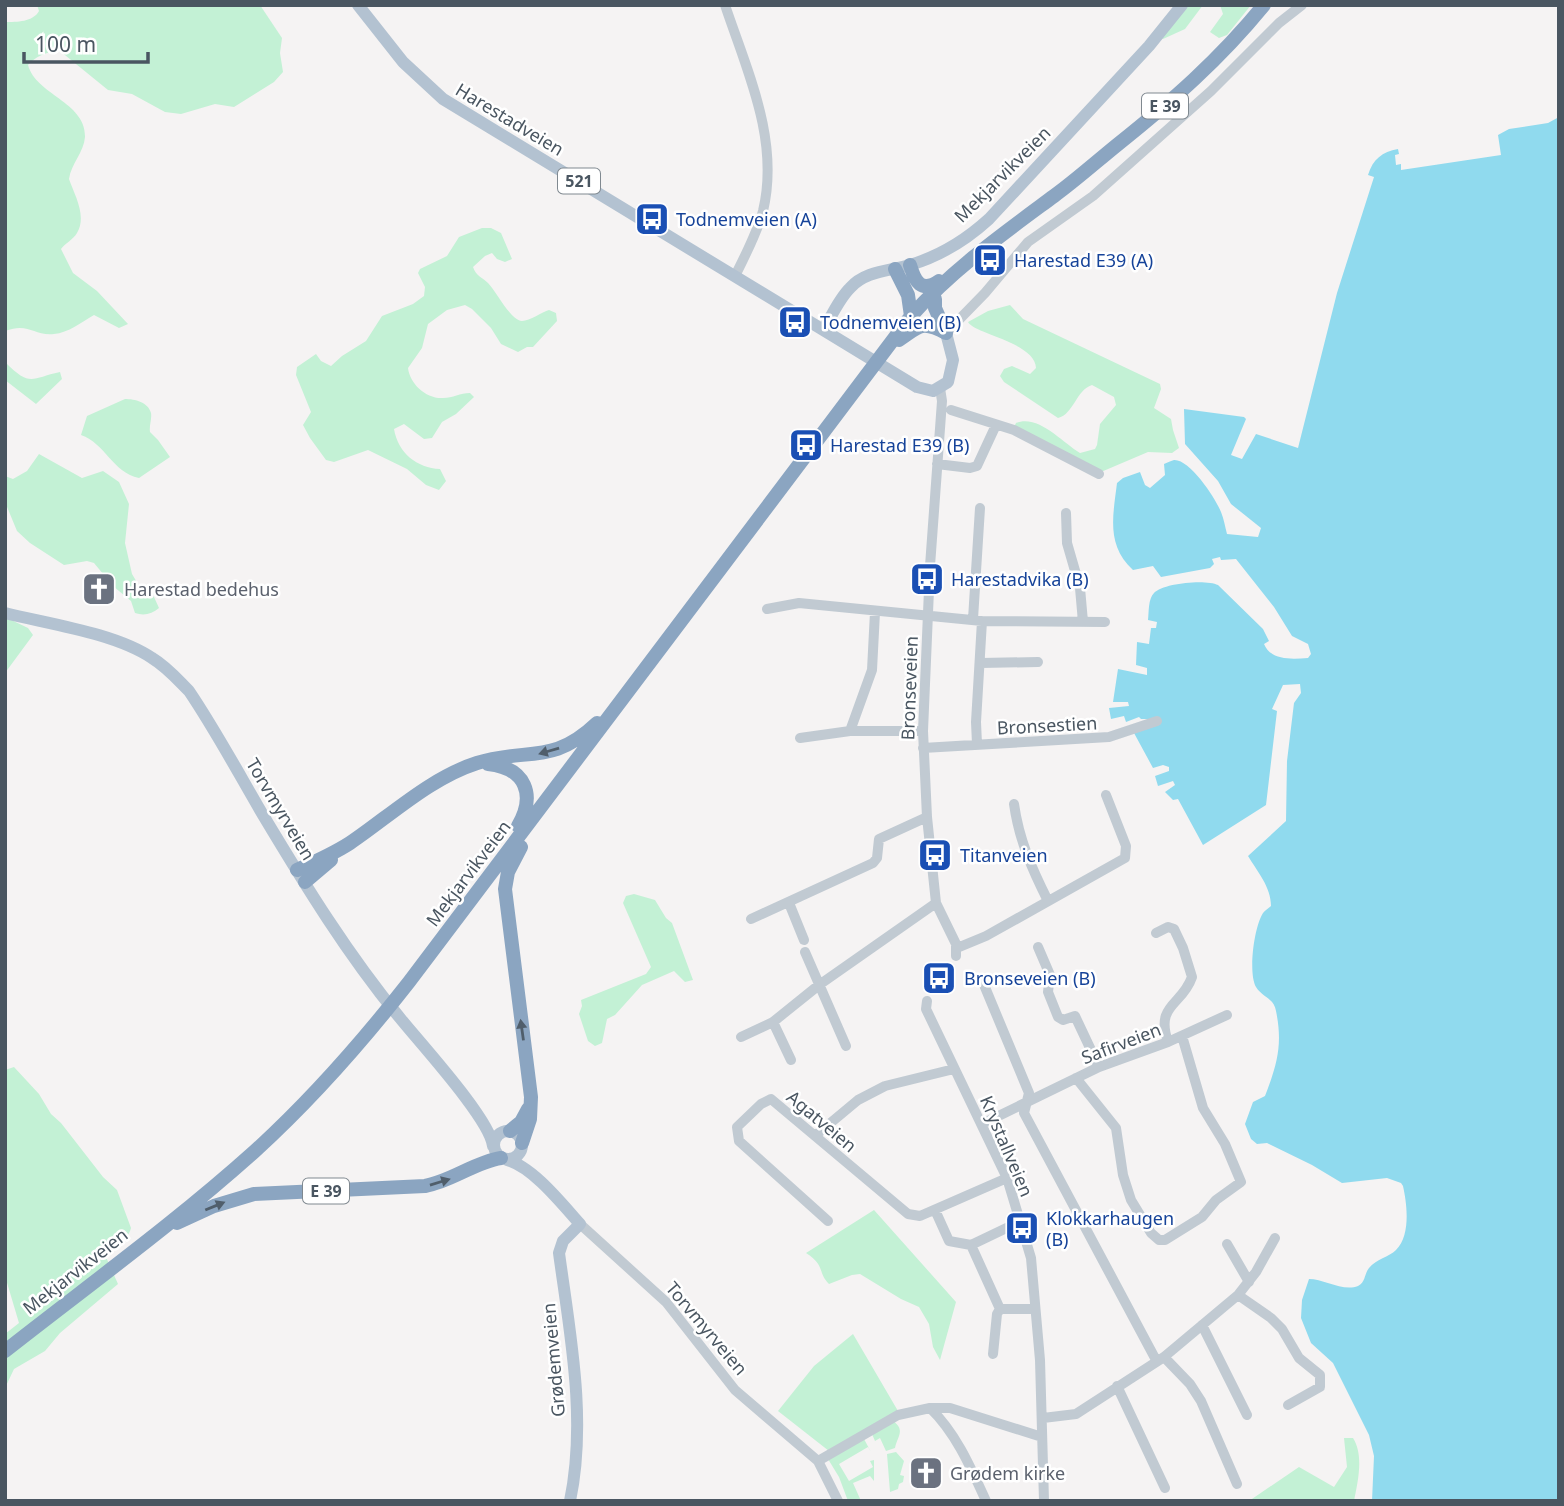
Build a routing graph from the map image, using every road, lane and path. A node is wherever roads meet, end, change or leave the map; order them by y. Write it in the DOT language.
graph roads {
  1 [pos="358,5"];
  2 [pos="725,5"];
  3 [pos="1182,5"];
  4 [pos="1264,5"];
  5 [pos="1302,5"];
  6 [pos="1055,196"];
  7 [pos="910,265"];
  8 [pos="895,269"];
  9 [pos="952,274"];
  10 [pos="735,276"];
  11 [pos="932,298"];
  12 [pos="911,316"];
  13 [pos="824,329"];
  14 [pos="947,333"];
  15 [pos="891,346"];
  16 [pos="937,389"];
  17 [pos="951,410"];
  18 [pos="996,425"];
  19 [pos="937,464"];
  20 [pos="1099,474"];
  21 [pos="980,508"];
  22 [pos="1066,513"];
  23 [pos="766,609"];
  24 [pos="875,612"];
  25 [pos="5,613"];
  26 [pos="927,617"];
  27 [pos="978,620"];
  28 [pos="1083,622"];
  29 [pos="1105,622"];
  30 [pos="1038,662"];
  31 [pos="981,663"];
  32 [pos="623,698"];
  33 [pos="1157,721"];
  34 [pos="850,731"];
  35 [pos="923,731"];
  36 [pos="800,738"];
  37 [pos="977,744"];
  38 [pos="923,748"];
  39 [pos="469,765"];
  40 [pos="1106,795"];
  41 [pos="1014,804"];
  42 [pos="928,817"];
  43 [pos="527,826"];
  44 [pos="511,847"];
  45 [pos="301,876"];
  46 [pos="1048,901"];
  47 [pos="936,902"];
  48 [pos="789,903"];
  49 [pos="751,919"];
  50 [pos="1156,933"];
  51 [pos="804,940"];
  52 [pos="1038,947"];
  53 [pos="805,952"];
  54 [pos="982,980"];
  55 [pos="820,985"];
  56 [pos="927,1001"];
  57 [pos="1227,1014"];
  58 [pos="773,1023"];
  59 [pos="1182,1036"];
  60 [pos="741,1037"];
  61 [pos="1168,1042"];
  62 [pos="846,1046"];
  63 [pos="790,1060"];
  64 [pos="1099,1066"];
  65 [pos="954,1069"];
  66 [pos="1076,1078"];
  67 [pos="531,1097"];
  68 [pos="1027,1101"];
  69 [pos="471,1104"];
  70 [pos="982,1124"];
  71 [pos="508,1131"];
  72 [pos="816,1135"];
  73 [pos="522,1146"];
  74 [pos="500,1155"];
  75 [pos="1007,1178"];
  76 [pos="543,1185"];
  77 [pos="935,1210"];
  78 [pos="828,1221"];
  79 [pos="1021,1221"];
  80 [pos="580,1224"];
  81 [pos="153,1234"];
  82 [pos="1275,1238"];
  83 [pos="1227,1244"];
  84 [pos="971,1245"];
  85 [pos="1249,1282"];
  86 [pos="1238,1295"];
  87 [pos="1000,1309"];
  88 [pos="1035,1309"];
  89 [pos="1202,1325"];
  90 [pos="5,1351"];
  91 [pos="993,1354"];
  92 [pos="1160,1358"];
  93 [pos="1117,1386"];
  94 [pos="1289,1405"];
  95 [pos="930,1408"];
  96 [pos="1247,1415"];
  97 [pos="1042,1418"];
  98 [pos="1042,1437"];
  99 [pos="818,1461"];
  100 [pos="1237,1484"];
  101 [pos="1165,1488"];
  102 [pos="570,1501"];
  103 [pos="838,1501"];
  104 [pos="986,1501"];
  105 [pos="1044,1501"];
  1 -- 10 [label="main road, Harestadveien / 521"];
  2 -- 10 [label="street"];
  3 -- 7 [label="main road, Mekjarvikveien"];
  4 -- 6 [label="highway, E 39"];
  5 -- 14 [label="street"];
  6 -- 9 [label="highway, E 39"];
  6 -- 11 [label="highway, E 39"];
  7 -- 8 [label="main road, Mekjarvikveien"];
  7 -- 9 [label="highway, E 39"];
  8 -- 12 [label="highway"];
  8 -- 13 [label="main road, Mekjarvikveien"];
  9 -- 11 [label="highway, E 39"];
  10 -- 13 [label="main road, Harestadveien / 521"];
  11 -- 12 [label="highway, Mekjarvikveien / E 39"];
  11 -- 14 [label="highway"];
  11 -- 15 [label="highway, Mekjarvikveien / E 39"];
  12 -- 15 [label="highway, Mekjarvikveien / E 39"];
  13 -- 16 [label="main road, Harestadveien / 521"];
  14 -- 15 [label="highway, E 39"];
  14 -- 16 [label="main road"];
  15 -- 32 [label="highway, Mekjarvikveien / E 39"];
  16 -- 19 [label="street, Bronseveien"];
  17 -- 18 [label="street"];
  18 -- 19 [label="street"];
  18 -- 20 [label="street"];
  19 -- 26 [label="street, Bronseveien"];
  21 -- 27 [label="street, Bronsestien"];
  22 -- 28 [label="street"];
  23 -- 24 [label="street"];
  24 -- 26 [label="street"];
  24 -- 34 [label="street"];
  25 -- 45 [label="main road, Torvmyrveien"];
  26 -- 27 [label="street"];
  26 -- 35 [label="street, Bronseveien"];
  27 -- 28 [label="street"];
  27 -- 31 [label="street, Bronsestien"];
  28 -- 29 [label="street"];
  30 -- 31 [label="street"];
  31 -- 37 [label="street, Bronsestien"];
  32 -- 39 [label="highway, E 39, one-way"];
  32 -- 43 [label="highway, Mekjarvikveien / E 39"];
  33 -- 37 [label="street, Bronsestien"];
  34 -- 35 [label="street"];
  34 -- 36 [label="street"];
  35 -- 38 [label="street, Bronseveien"];
  37 -- 38 [label="street, Bronsestien"];
  38 -- 42 [label="street, Bronseveien"];
  39 -- 44 [label="highway, E 39"];
  39 -- 45 [label="highway, E 39"];
  40 -- 46 [label="street, Bronseveien"];
  41 -- 46 [label="street"];
  42 -- 47 [label="street, Bronseveien"];
  42 -- 48 [label="street"];
  43 -- 44 [label="highway, Mekjarvikveien / E 39"];
  67 -- 43 [label="highway, E 39, one-way"];
  44 -- 81 [label="highway, Mekjarvikveien / E 39"];
  45 -- 69 [label="main road, Torvmyrveien"];
  46 -- 47 [label="street, Bronseveien"];
  47 -- 55 [label="street"];
  48 -- 49 [label="street"];
  48 -- 51 [label="street"];
  50 -- 61 [label="street"];
  52 -- 64 [label="street"];
  53 -- 55 [label="street"];
  54 -- 68 [label="street"];
  55 -- 58 [label="street"];
  55 -- 62 [label="street"];
  56 -- 65 [label="street, Krystallveien"];
  57 -- 59 [label="street, Safirveien"];
  58 -- 60 [label="street"];
  58 -- 63 [label="street"];
  59 -- 61 [label="street, Safirveien"];
  59 -- 66 [label="street"];
  61 -- 64 [label="street, Safirveien"];
  64 -- 66 [label="street, Safirveien"];
  65 -- 70 [label="street, Krystallveien"];
  65 -- 72 [label="street"];
  66 -- 68 [label="street, Safirveien"];
  67 -- 71 [label="highway"];
  67 -- 73 [label="highway, E 39"];
  68 -- 70 [label="street, Safirveien"];
  68 -- 92 [label="street"];
  69 -- 71 [label="main road, Torvmyrveien"];
  69 -- 74 [label="main road, Torvmyrveien"];
  70 -- 75 [label="street, Krystallveien"];
  71 -- 73 [label="main road"];
  71 -- 74 [label="main road"];
  72 -- 77 [label="street, Agatveien"];
  72 -- 78 [label="street, Agatveien"];
  73 -- 74 [label="main road"];
  73 -- 76 [label="main road, Torvmyrveien"];
  74 -- 76 [label="main road, Torvmyrveien"];
  81 -- 74 [label="highway, E 39, one-way"];
  75 -- 77 [label="street, Agatveien"];
  75 -- 79 [label="street, Krystallveien"];
  76 -- 80 [label="main road, Torvmyrveien"];
  77 -- 84 [label="street"];
  79 -- 84 [label="street"];
  79 -- 88 [label="street, Krystallveien"];
  80 -- 99 [label="street, Torvmyrveien"];
  80 -- 102 [label="main road, Grødemveien"];
  81 -- 90 [label="highway, Mekjarvikveien / E 39"];
  82 -- 85 [label="street"];
  83 -- 85 [label="street"];
  84 -- 87 [label="street"];
  85 -- 86 [label="street"];
  86 -- 89 [label="street"];
  86 -- 94 [label="street"];
  87 -- 88 [label="street"];
  87 -- 91 [label="street"];
  88 -- 97 [label="street, Krystallveien"];
  89 -- 92 [label="street"];
  89 -- 96 [label="street"];
  92 -- 93 [label="street"];
  92 -- 100 [label="street"];
  93 -- 97 [label="street"];
  93 -- 101 [label="street"];
  95 -- 98 [label="street"];
  95 -- 99 [label="street"];
  95 -- 104 [label="street"];
  97 -- 98 [label="street, Krystallveien"];
  98 -- 105 [label="street, Krystallveien"];
  99 -- 103 [label="street, Torvmyrveien"];
}
